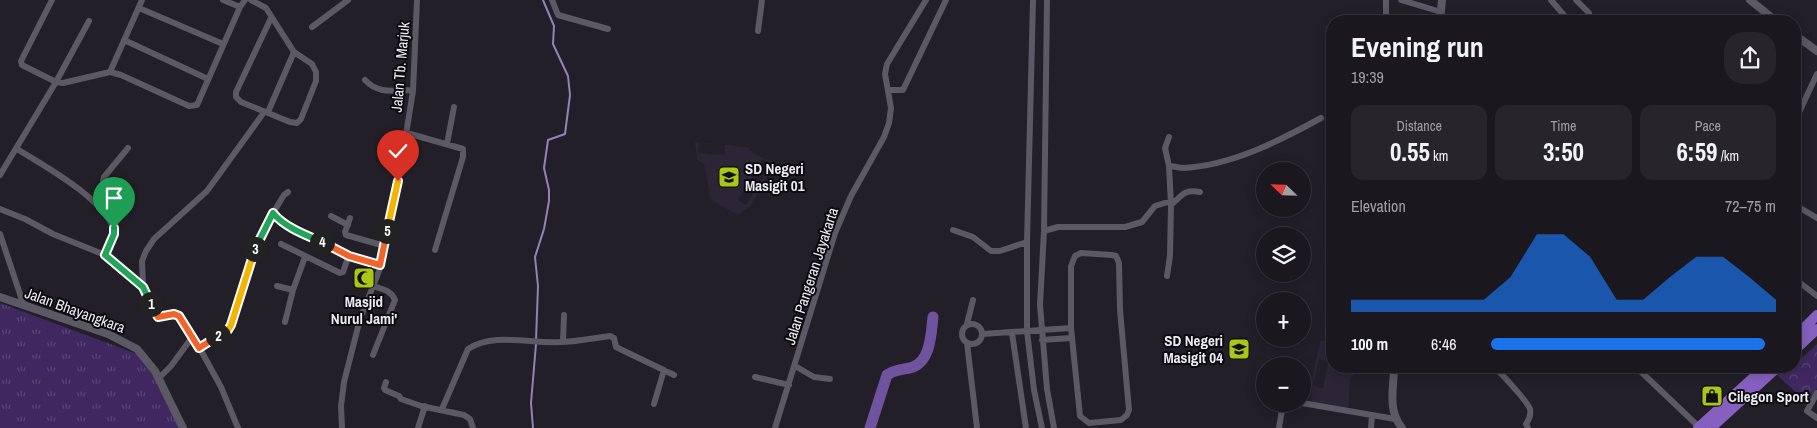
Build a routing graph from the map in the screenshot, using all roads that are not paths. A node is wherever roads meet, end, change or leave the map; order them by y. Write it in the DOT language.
graph roads {
  1 [pos="52,0"];
  2 [pos="142,0"];
  3 [pos="223,0"];
  4 [pos="245,0"];
  5 [pos="251,0"];
  6 [pos="348,0"];
  7 [pos="417,0"];
  8 [pos="552,0"];
  9 [pos="762,0"];
  10 [pos="926,0"];
  11 [pos="946,0"];
  12 [pos="1033,0"];
  13 [pos="1047,0"];
  14 [pos="1386,0"];
  15 [pos="1401,0"];
  16 [pos="1442,0"];
  17 [pos="1551,0"];
  18 [pos="1576,0"];
  19 [pos="1750,0"];
  20 [pos="240,7"];
  21 [pos="139,8"];
  22 [pos="1441,12"];
  23 [pos="1386,15"];
  24 [pos="1441,15"];
  25 [pos="1564,15"];
  26 [pos="1588,15"];
  27 [pos="1764,15"];
  28 [pos="271,18"];
  29 [pos="89,21"];
  30 [pos="312,27"];
  31 [pos="608,29"];
  32 [pos="758,30"];
  33 [pos="1801,39"];
  34 [pos="124,40"];
  35 [pos="223,44"];
  36 [pos="1817,51"];
  37 [pos="294,52"];
  38 [pos="110,72"];
  39 [pos="1817,74"];
  40 [pos="208,79"];
  41 [pos="365,80"];
  42 [pos="56,82"];
  43 [pos="413,90"];
  44 [pos="888,90"];
  45 [pos="454,107"];
  46 [pos="1801,108"];
  47 [pos="265,114"];
  48 [pos="1321,118"];
  49 [pos="407,133"];
  50 [pos="1169,138"];
  51 [pos="447,144"];
  52 [pos="128,148"];
  53 [pos="16,149"];
  54 [pos="1169,166"];
  55 [pos="0,175"];
  56 [pos="288,192"];
  57 [pos="1200,192"];
  58 [pos="1171,203"];
  59 [pos="100,207"];
  60 [pos="0,209"];
  61 [pos="1801,209"];
  62 [pos="273,213"];
  63 [pos="331,216"];
  64 [pos="1817,218"];
  65 [pos="952,230"];
  66 [pos="1044,231"];
  67 [pos="0,234"];
  68 [pos="1028,242"];
  69 [pos="281,244"];
  70 [pos="385,246"];
  71 [pos="435,250"];
  72 [pos="105,255"];
  73 [pos="349,256"];
  74 [pos="305,257"];
  75 [pos="380,265"];
  76 [pos="1167,276"];
  77 [pos="1801,284"];
  78 [pos="277,286"];
  79 [pos="373,286"];
  80 [pos="143,287"];
  81 [pos="292,290"];
  82 [pos="1817,296"];
  83 [pos="0,298"];
  84 [pos="972,300"];
  85 [pos="24,306"];
  86 [pos="564,315"];
  87 [pos="1817,316"];
  88 [pos="284,322"];
  89 [pos="967,324"];
  90 [pos="1071,328"];
  91 [pos="1817,329"];
  92 [pos="1041,330"];
  93 [pos="1027,332"];
  94 [pos="1012,333"];
  95 [pos="983,334"];
  96 [pos="193,336"];
  97 [pos="1801,337"];
  98 [pos="1072,338"];
  99 [pos="1042,340"];
  100 [pos="1801,340"];
  101 [pos="563,342"];
  102 [pos="967,343"];
  103 [pos="199,348"];
  104 [pos="373,355"];
  105 [pos="795,366"];
  106 [pos="664,370"];
  107 [pos="1394,373"];
  108 [pos="1500,373"];
  109 [pos="1642,373"];
  110 [pos="1755,373"];
  111 [pos="1771,373"];
  112 [pos="674,375"];
  113 [pos="1757,375"];
  114 [pos="755,377"];
  115 [pos="159,378"];
  116 [pos="830,379"];
  117 [pos="386,382"];
  118 [pos="789,385"];
  119 [pos="1817,393"];
  120 [pos="654,404"];
  121 [pos="1311,405"];
  122 [pos="425,406"];
  123 [pos="442,410"];
  124 [pos="1282,412"];
  125 [pos="1372,415"];
  126 [pos="1817,418"];
  127 [pos="1395,419"];
  128 [pos="1527,426"];
  129 [pos="183,428"];
  130 [pos="238,428"];
  131 [pos="342,428"];
  132 [pos="418,428"];
  133 [pos="473,428"];
  134 [pos="776,428"];
  135 [pos="977,428"];
  136 [pos="1026,428"];
  137 [pos="1042,428"];
  138 [pos="1054,428"];
  139 [pos="1279,428"];
  140 [pos="1371,428"];
  141 [pos="1402,428"];
  142 [pos="1520,428"];
  143 [pos="1698,428"];
  144 [pos="1711,428"];
  1 -- 42 [label="street"];
  2 -- 21 [label="street"];
  3 -- 20 [label="street"];
  4 -- 20 [label="street"];
  5 -- 28 [label="street"];
  6 -- 30 [label="street"];
  7 -- 43 [label="street, Jalan Tb. Marjuk"];
  8 -- 31 [label="street"];
  9 -- 32 [label="street"];
  10 -- 44 [label="street, Jalan Pangeran Jayakarta"];
  11 -- 44 [label="street"];
  12 -- 68 [label="street"];
  13 -- 66 [label="street"];
  14 -- 23 [label="street"];
  15 -- 22 [label="street"];
  16 -- 22 [label="street"];
  17 -- 25 [label="street"];
  18 -- 26 [label="street"];
  19 -- 27 [label="street"];
  20 -- 35 [label="street"];
  21 -- 34 [label="street"];
  21 -- 35 [label="street"];
  22 -- 24 [label="street"];
  28 -- 37 [label="street"];
  28 -- 47 [label="street"];
  29 -- 42 [label="street"];
  33 -- 36 [label="street"];
  34 -- 38 [label="street"];
  34 -- 40 [label="street"];
  35 -- 40 [label="street"];
  37 -- 47 [label="street"];
  37 -- 47 [label="street"];
  38 -- 40 [label="street"];
  38 -- 42 [label="street"];
  39 -- 46 [label="street"];
  41 -- 43 [label="street"];
  42 -- 53 [label="street"];
  43 -- 49 [label="street, Jalan Tb. Marjuk"];
  44 -- 105 [label="street, Jalan Pangeran Jayakarta"];
  45 -- 51 [label="street"];
  47 -- 80 [label="street"];
  48 -- 54 [label="street"];
  49 -- 51 [label="street"];
  49 -- 70 [label="street, Jalan Tb. Marjuk"];
  50 -- 54 [label="street"];
  51 -- 71 [label="street"];
  52 -- 59 [label="street"];
  53 -- 55 [label="street"];
  53 -- 59 [label="street"];
  54 -- 58 [label="street"];
  56 -- 62 [label="street"];
  57 -- 58 [label="street"];
  58 -- 66 [label="street"];
  58 -- 76 [label="street"];
  59 -- 72 [label="street"];
  60 -- 72 [label="street"];
  61 -- 64 [label="street"];
  62 -- 73 [label="street"];
  62 -- 103 [label="street"];
  63 -- 70 [label="street"];
  65 -- 68 [label="street"];
  66 -- 92 [label="street"];
  67 -- 85 [label="street"];
  68 -- 93 [label="street"];
  69 -- 74 [label="street"];
  70 -- 75 [label="street, Jalan Tb. Marjuk"];
  72 -- 80 [label="street"];
  73 -- 74 [label="street"];
  73 -- 75 [label="street"];
  74 -- 81 [label="street"];
  75 -- 79 [label="street, Jalan Tb. Marjuk"];
  77 -- 82 [label="street"];
  78 -- 81 [label="street"];
  79 -- 104 [label="street"];
  79 -- 131 [label="street, Jalan Tb. Marjuk"];
  80 -- 96 [label="street"];
  81 -- 88 [label="street"];
  83 -- 85 [label="street, Jalan Bhayangkara"];
  84 -- 89 [label="street"];
  85 -- 115 [label="street, Jalan Bhayangkara"];
  86 -- 101 [label="street"];
  87 -- 97 [label="highway"];
  89 -- 95 [label="street"];
  89 -- 102 [label="street"];
  90 -- 92 [label="street"];
  90 -- 98 [label="street"];
  90 -- 98 [label="street"];
  91 -- 100 [label="highway"];
  92 -- 93 [label="street"];
  92 -- 99 [label="street"];
  93 -- 94 [label="street"];
  93 -- 137 [label="street"];
  94 -- 95 [label="street"];
  94 -- 136 [label="street"];
  95 -- 102 [label="street"];
  96 -- 103 [label="street"];
  96 -- 115 [label="street"];
  98 -- 99 [label="street"];
  99 -- 138 [label="street"];
  101 -- 106 [label="street"];
  101 -- 123 [label="street"];
  102 -- 135 [label="street"];
  103 -- 130 [label="street"];
  105 -- 116 [label="street"];
  105 -- 118 [label="street, Jalan Pangeran Jayakarta"];
  106 -- 112 [label="street"];
  106 -- 120 [label="street"];
  107 -- 127 [label="street"];
  108 -- 128 [label="street"];
  109 -- 143 [label="street"];
  110 -- 113 [label="street"];
  111 -- 144 [label="highway"];
  113 -- 143 [label="highway"];
  114 -- 118 [label="street"];
  115 -- 129 [label="street, Jalan Bhayangkara"];
  117 -- 122 [label="street"];
  118 -- 134 [label="street, Jalan Pangeran Jayakarta"];
  119 -- 126 [label="street"];
  121 -- 125 [label="street"];
  122 -- 123 [label="street"];
  122 -- 132 [label="street"];
  123 -- 133 [label="street"];
  124 -- 139 [label="street"];
  125 -- 127 [label="street"];
  125 -- 140 [label="street"];
  127 -- 141 [label="street"];
  128 -- 142 [label="street"];
}
